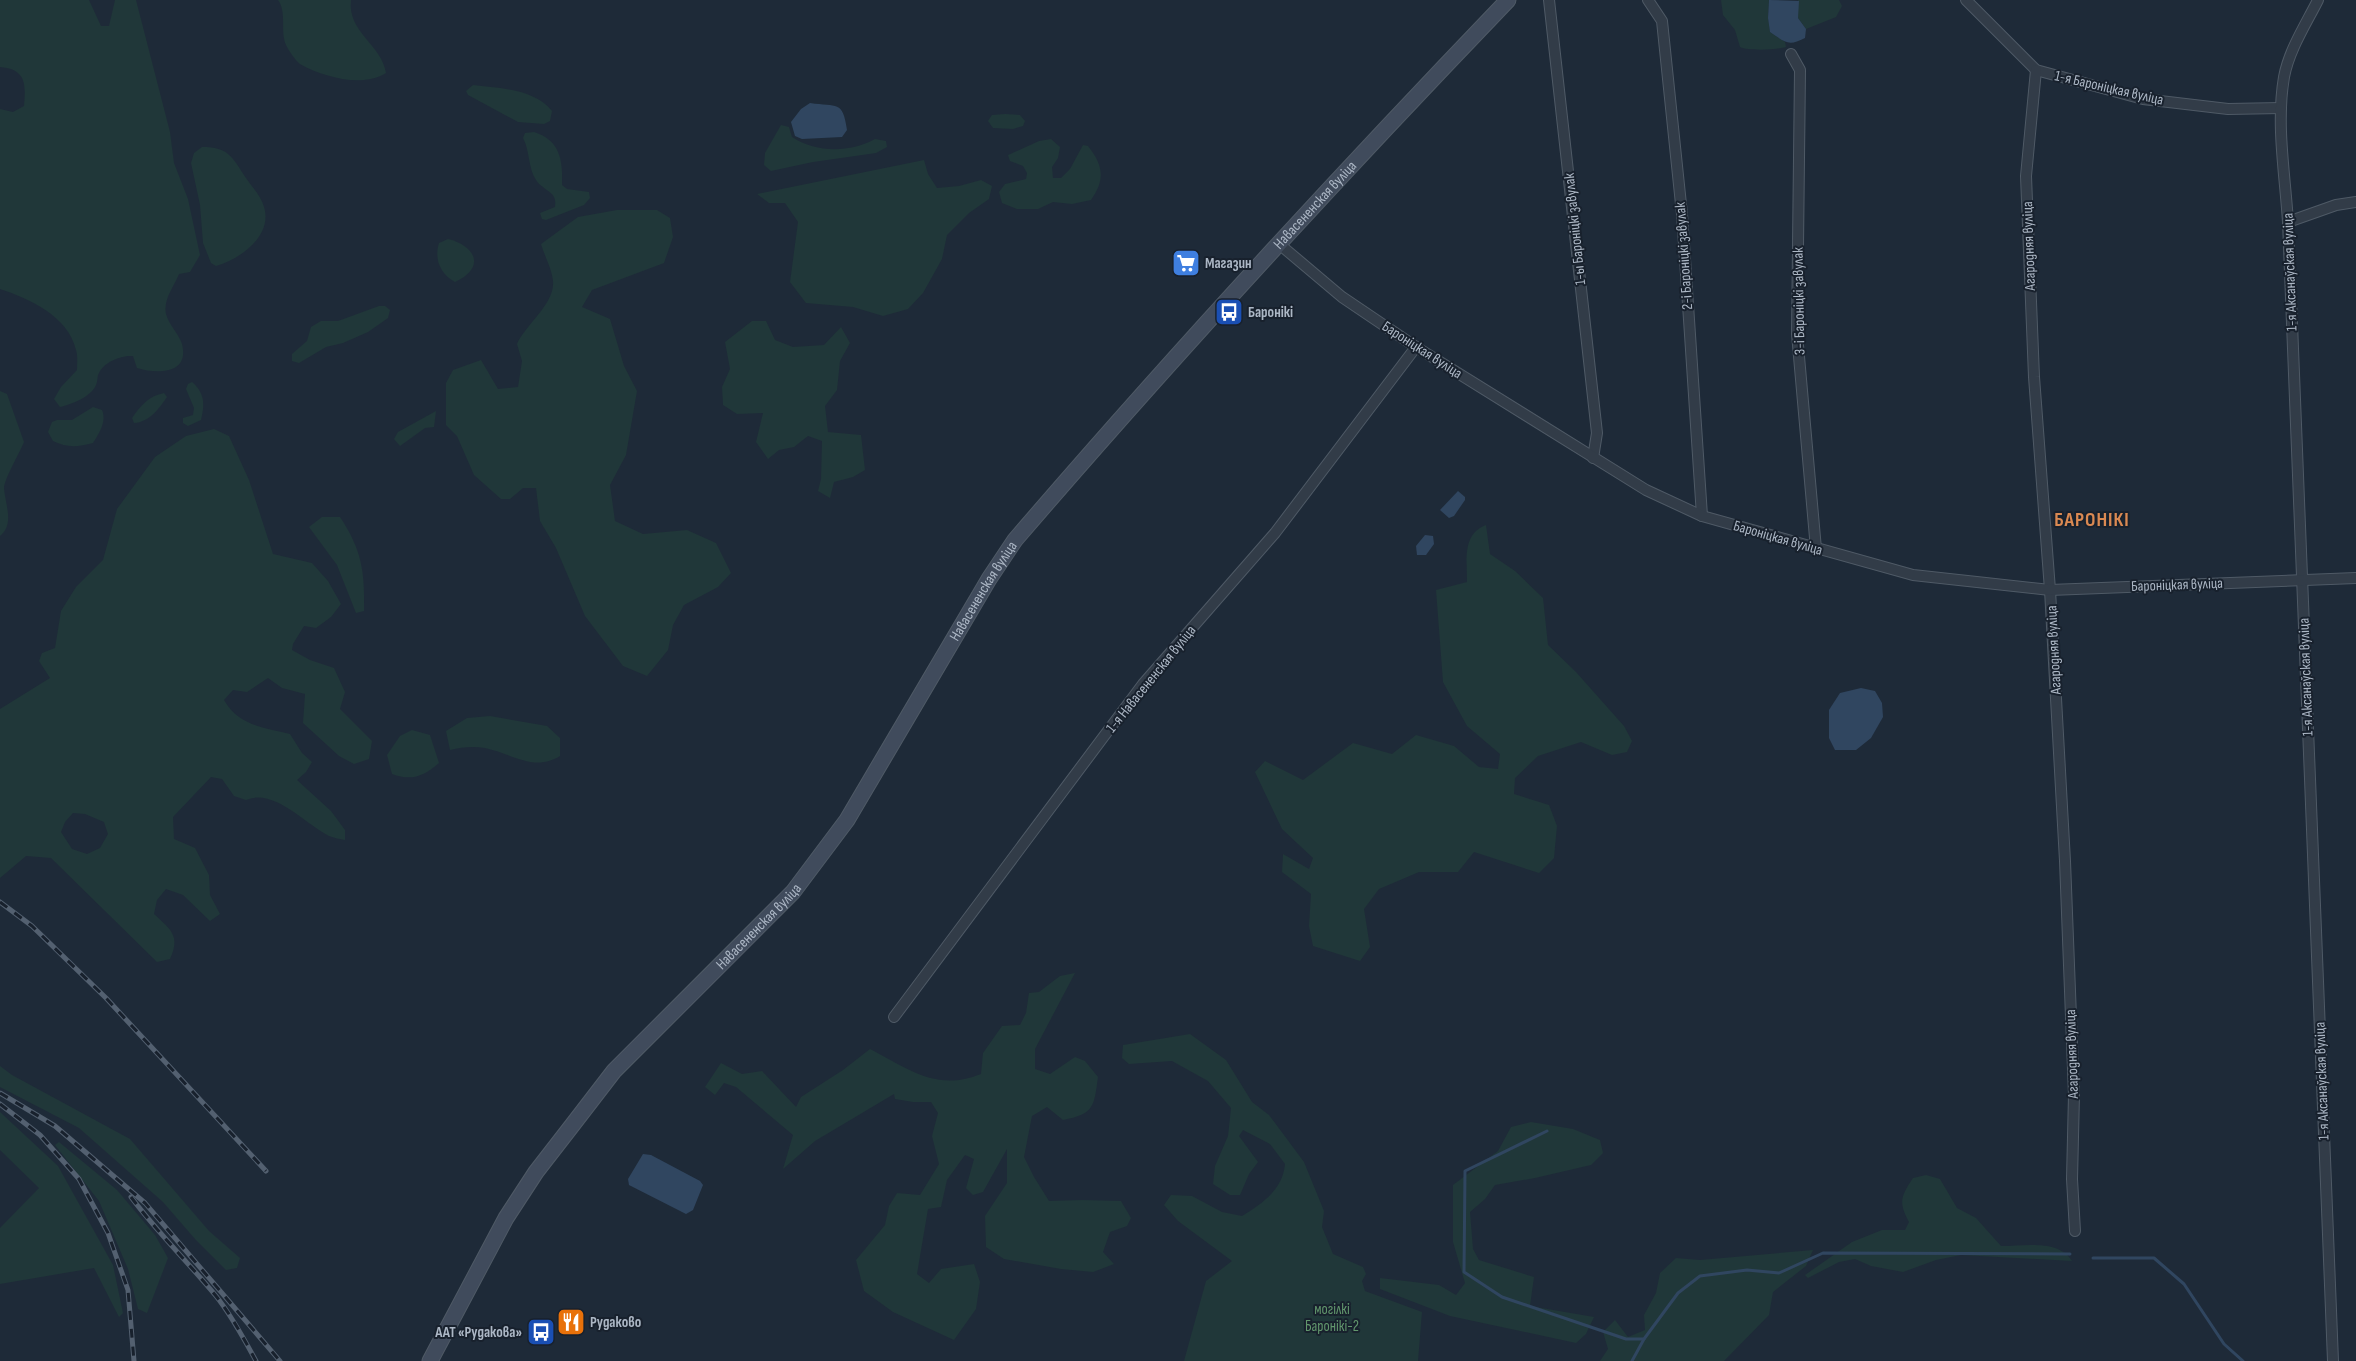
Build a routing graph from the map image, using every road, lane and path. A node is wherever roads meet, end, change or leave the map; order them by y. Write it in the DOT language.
graph roads {
  1 [pos="1508,0"];
  2 [pos="1550,0"];
  3 [pos="1648,0"];
  4 [pos="1966,0"];
  5 [pos="2318,0"];
  6 [pos="1791,54"];
  7 [pos="2036,70"];
  8 [pos="2281,108"];
  9 [pos="2356,202"];
  10 [pos="2288,222"];
  11 [pos="1278,243"];
  12 [pos="1416,347"];
  13 [pos="1594,458"];
  14 [pos="1702,516"];
  15 [pos="1816,549"];
  16 [pos="2356,578"];
  17 [pos="2302,580"];
  18 [pos="2050,590"];
  19 [pos="894,1017"];
  20 [pos="2075,1230"];
  21 [pos="430,1361"];
  22 [pos="2333,1361"];
  1 -- 11 [label="main road, Навасененская вуліца"];
  2 -- 13 [label="street, 1-ы Бароніцкі завулак"];
  3 -- 14 [label="street, 2-і Бароніцкі завулак"];
  4 -- 7 [label="street, 1-я Бароніцкая вуліца"];
  5 -- 8 [label="street, 1-я Аксанаўская вуліца"];
  6 -- 15 [label="street, 3-і Бароніцкі завулак"];
  7 -- 8 [label="street, 1-я Бароніцкая вуліца"];
  7 -- 18 [label="street, Агародняя вуліца"];
  8 -- 10 [label="street, 1-я Аксанаўская вуліца"];
  9 -- 10 [label="street"];
  10 -- 17 [label="street, 1-я Аксанаўская вуліца"];
  11 -- 12 [label="street, Бароніцкая вуліца"];
  11 -- 21 [label="main road, Навасененская вуліца"];
  12 -- 13 [label="street, Бароніцкая вуліца"];
  12 -- 19 [label="street, 1-я Навасененская вуліца"];
  13 -- 14 [label="street, Бароніцкая вуліца"];
  14 -- 15 [label="street, Бароніцкая вуліца"];
  15 -- 18 [label="street, Бароніцкая вуліца"];
  16 -- 17 [label="street, Бароніцкая вуліца"];
  17 -- 18 [label="street, Бароніцкая вуліца"];
  17 -- 22 [label="street, 1-я Аксанаўская вуліца"];
  18 -- 20 [label="street, Агародняя вуліца"];
}
